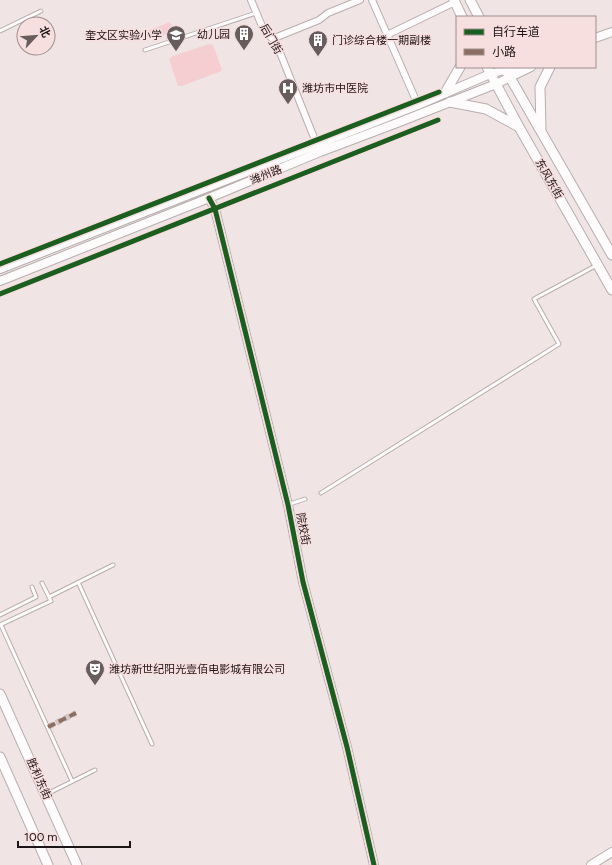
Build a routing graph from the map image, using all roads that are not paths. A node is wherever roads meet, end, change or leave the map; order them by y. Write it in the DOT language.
graph roads {
  1 [pos="251,0"];
  2 [pos="360,0"];
  3 [pos="372,0"];
  4 [pos="470,0"];
  5 [pos="454,1"];
  6 [pos="41,11"];
  7 [pos="256,12"];
  8 [pos="462,16"];
  9 [pos="479,16"];
  10 [pos="0,31"];
  11 [pos="612,32"];
  12 [pos="387,35"];
  13 [pos="596,38"];
  14 [pos="272,39"];
  15 [pos="145,50"];
  16 [pos="459,68"];
  17 [pos="530,68"];
  18 [pos="550,68"];
  19 [pos="488,71"];
  20 [pos="506,71"];
  21 [pos="496,84"];
  22 [pos="445,93"];
  23 [pos="450,102"];
  24 [pos="418,105"];
  25 [pos="519,127"];
  26 [pos="541,132"];
  27 [pos="317,145"];
  28 [pos="209,198"];
  29 [pos="612,255"];
  30 [pos="598,265"];
  31 [pos="1,267"];
  32 [pos="0,281"];
  33 [pos="612,290"];
  34 [pos="321,493"];
  35 [pos="305,499"];
  36 [pos="288,505"];
  37 [pos="113,565"];
  38 [pos="78,582"];
  39 [pos="42,583"];
  40 [pos="32,587"];
  41 [pos="48,597"];
  42 [pos="0,615"];
  43 [pos="1,625"];
  44 [pos="0,694"];
  45 [pos="152,744"];
  46 [pos="0,757"];
  47 [pos="95,770"];
  48 [pos="72,781"];
  49 [pos="46,795"];
  50 [pos="612,852"];
  51 [pos="48,865"];
  52 [pos="78,865"];
  53 [pos="374,865"];
  54 [pos="591,865"];
  1 -- 7 [label="street, 后门街"];
  2 -- 14 [label="street"];
  3 -- 12 [label="street"];
  4 -- 9 [label="main road"];
  5 -- 8 [label="main road"];
  5 -- 12 [label="street"];
  6 -- 10 [label="lane"];
  7 -- 14 [label="street, 后门街"];
  7 -- 15 [label="lane"];
  11 -- 13 [label="main road"];
  12 -- 24 [label="street"];
  14 -- 27 [label="street, 后门街"];
  16 -- 22 [label="main road"];
  17 -- 20 [label="main road, 潍州路"];
  18 -- 26 [label="main road"];
  19 -- 20 [label="main road, 潍州路"];
  19 -- 21 [label="main road, 东风东街"];
  19 -- 22 [label="main road, 潍州路"];
  20 -- 21 [label="main road, 潍州路"];
  20 -- 26 [label="main road, 东风东街"];
  21 -- 23 [label="main road, 潍州路"];
  21 -- 25 [label="main road, 东风东街"];
  22 -- 24 [label="main road, 潍州路"];
  23 -- 25 [label="main road"];
  23 -- 28 [label="main road, 潍州路"];
  24 -- 27 [label="main road, 潍州路"];
  25 -- 30 [label="main road, 东风东街"];
  26 -- 29 [label="main road, 东风东街"];
  27 -- 31 [label="main road, 潍州路"];
  28 -- 32 [label="main road, 潍州路"];
  28 -- 36 [label="main road, 院校街"];
  30 -- 33 [label="main road, 东风东街"];
  30 -- 34 [label="lane"];
  35 -- 36 [label="lane"];
  36 -- 53 [label="main road, 院校街"];
  37 -- 38 [label="lane"];
  38 -- 41 [label="lane"];
  38 -- 45 [label="lane"];
  39 -- 41 [label="lane"];
  40 -- 42 [label="lane"];
  41 -- 43 [label="lane"];
  43 -- 48 [label="lane"];
  44 -- 49 [label="main road, 胜利东街"];
  46 -- 51 [label="main road"];
  47 -- 48 [label="lane"];
  48 -- 49 [label="lane"];
  49 -- 52 [label="main road, 胜利东街"];
  50 -- 54 [label="main road"];
}
